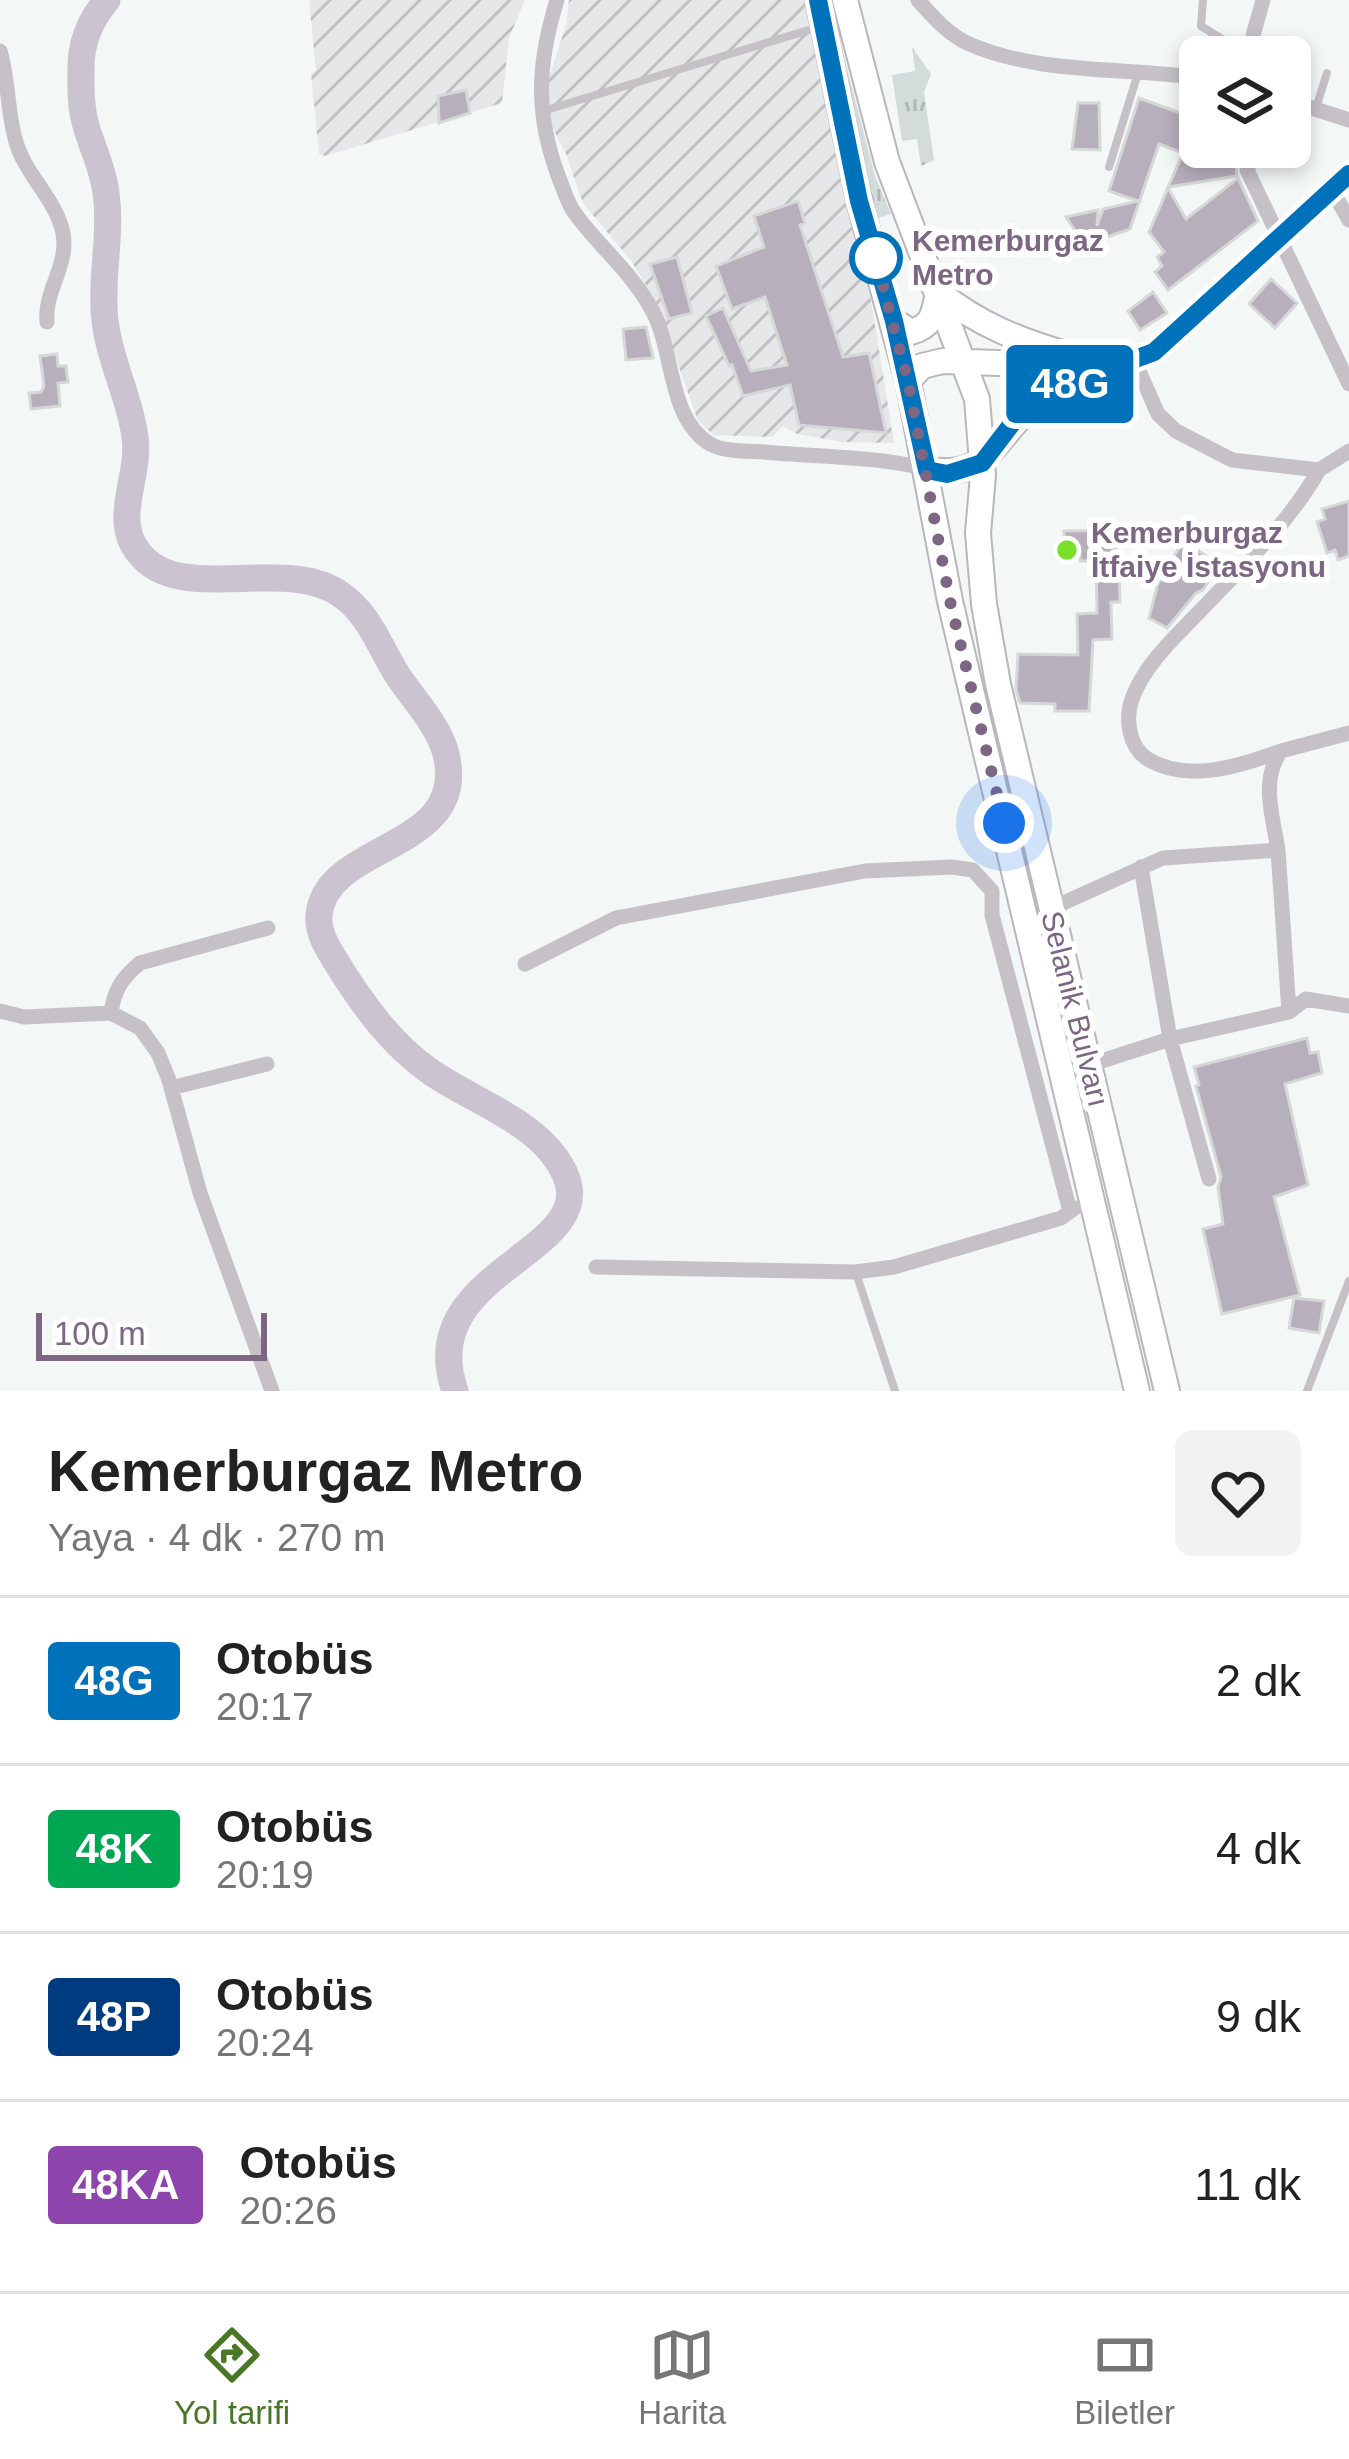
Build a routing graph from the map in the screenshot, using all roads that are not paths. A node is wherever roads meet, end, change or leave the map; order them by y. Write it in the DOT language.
graph roads {
  1 [pos="557,0"];
  2 [pos="845,0"];
  3 [pos="918,0"];
  4 [pos="1203,0"];
  5 [pos="1263,0"];
  6 [pos="821,13"];
  7 [pos="1217,36"];
  8 [pos="1253,36"];
  9 [pos="1,60"];
  10 [pos="1139,72"];
  11 [pos="1327,73"];
  12 [pos="1179,76"];
  13 [pos="1311,108"];
  14 [pos="1316,110"];
  15 [pos="542,111"];
  16 [pos="1349,121"];
  17 [pos="1109,167"];
  18 [pos="1248,168"];
  19 [pos="1349,174"];
  20 [pos="1332,190"];
  21 [pos="1349,220"];
  22 [pos="1278,235"];
  23 [pos="938,292"];
  24 [pos="894,321"];
  25 [pos="47,322"];
  26 [pos="965,360"];
  27 [pos="1122,365"];
  28 [pos="908,381"];
  29 [pos="1349,384"];
  30 [pos="1349,451"];
  31 [pos="982,463"];
  32 [pos="927,470"];
  33 [pos="1319,470"];
  34 [pos="1349,734"];
  35 [pos="1280,751"];
  36 [pos="1278,850"];
  37 [pos="1141,867"];
  38 [pos="1050,909"];
  39 [pos="268,928"];
  40 [pos="525,964"];
  41 [pos="1349,1006"];
  42 [pos="0,1011"];
  43 [pos="1289,1012"];
  44 [pos="112,1013"];
  45 [pos="1170,1039"];
  46 [pos="267,1064"];
  47 [pos="1089,1065"];
  48 [pos="171,1088"];
  49 [pos="1209,1179"];
  50 [pos="1081,1204"];
  51 [pos="1129,1228"];
  52 [pos="1100,1235"];
  53 [pos="596,1268"];
  54 [pos="855,1272"];
  55 [pos="1349,1281"];
  56 [pos="272,1391"];
  57 [pos="895,1391"];
  58 [pos="1136,1391"];
  59 [pos="1167,1391"];
  60 [pos="1307,1391"];
  1 -- 15 [label="street"];
  2 -- 23 [label="main road, Selanik Bulvarı"];
  3 -- 10 [label="street"];
  4 -- 7 [label="lane"];
  5 -- 8 [label="street"];
  6 -- 15 [label="lane"];
  6 -- 24 [label="main road, Selanik Bulvarı"];
  9 -- 25 [label="street"];
  10 -- 12 [label="street"];
  10 -- 17 [label="lane"];
  11 -- 14 [label="lane"];
  13 -- 14 [label="street"];
  14 -- 16 [label="street"];
  15 -- 32 [label="street"];
  18 -- 22 [label="street"];
  19 -- 20 [label="street"];
  20 -- 21 [label="street"];
  20 -- 22 [label="street"];
  22 -- 27 [label="street"];
  22 -- 29 [label="street"];
  23 -- 24 [label="main road"];
  23 -- 26 [label="main road, Selanik Bulvarı"];
  23 -- 27 [label="main road"];
  24 -- 28 [label="main road, Selanik Bulvarı"];
  26 -- 27 [label="main road"];
  26 -- 28 [label="main road"];
  26 -- 31 [label="main road, Selanik Bulvarı"];
  27 -- 31 [label="main road"];
  27 -- 33 [label="street"];
  28 -- 32 [label="main road, Selanik Bulvarı"];
  30 -- 33 [label="street"];
  31 -- 32 [label="main road"];
  31 -- 38 [label="main road, Selanik Bulvarı"];
  32 -- 50 [label="main road, Selanik Bulvarı"];
  33 -- 35 [label="street"];
  34 -- 35 [label="street"];
  35 -- 36 [label="street"];
  36 -- 37 [label="street"];
  36 -- 43 [label="street"];
  37 -- 38 [label="street"];
  37 -- 45 [label="street"];
  38 -- 47 [label="main road, Selanik Bulvarı"];
  39 -- 44 [label="street"];
  40 -- 50 [label="street"];
  41 -- 43 [label="street"];
  42 -- 44 [label="street"];
  43 -- 45 [label="street"];
  44 -- 48 [label="street"];
  45 -- 47 [label="street"];
  45 -- 49 [label="street"];
  46 -- 48 [label="street"];
  47 -- 51 [label="main road, Selanik Bulvarı"];
  48 -- 56 [label="street"];
  50 -- 52 [label="main road, Selanik Bulvarı"];
  50 -- 54 [label="street"];
  51 -- 52 [label="main road"];
  51 -- 59 [label="main road, Selanik Bulvarı"];
  52 -- 58 [label="main road, Selanik Bulvarı"];
  53 -- 54 [label="street"];
  54 -- 57 [label="lane"];
  55 -- 60 [label="lane"];
}
